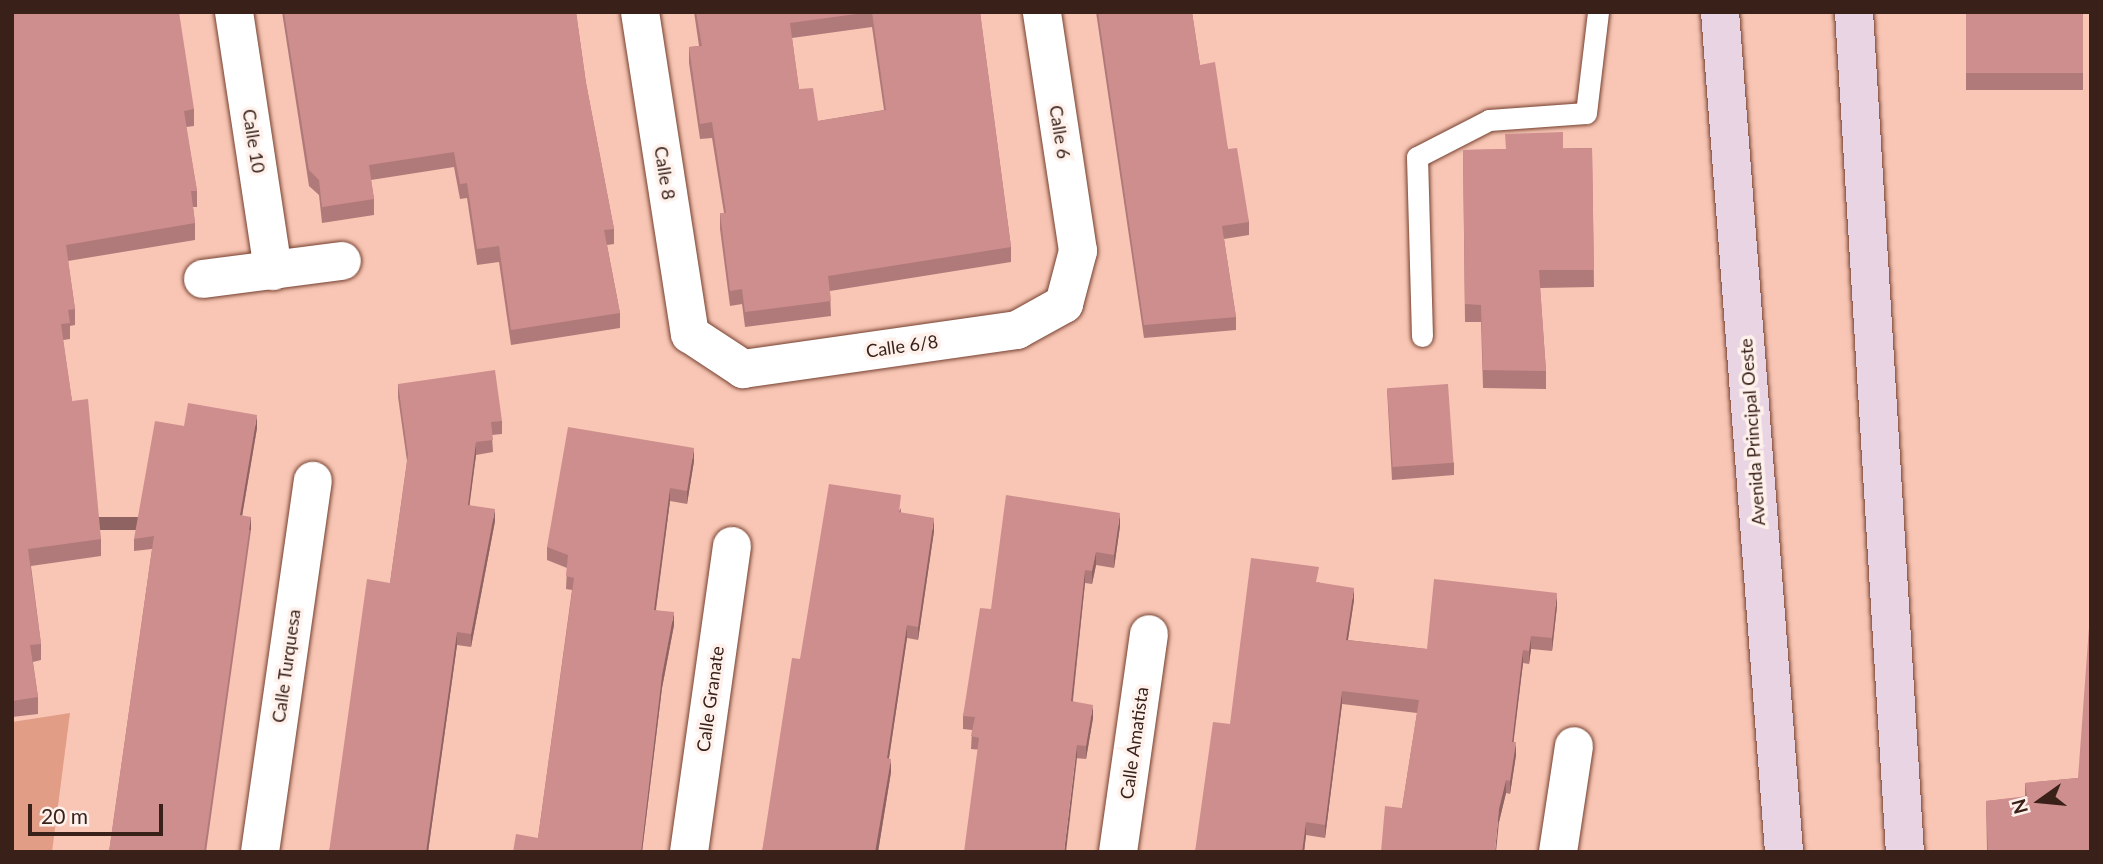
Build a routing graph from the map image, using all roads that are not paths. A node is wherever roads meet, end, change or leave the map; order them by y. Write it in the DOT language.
graph roads {
  1 [pos="234,12"];
  2 [pos="640,12"];
  3 [pos="1042,12"];
  4 [pos="1598,12"];
  5 [pos="1720,12"];
  6 [pos="1854,12"];
  7 [pos="1078,251"];
  8 [pos="342,261"];
  9 [pos="273,271"];
  10 [pos="203,279"];
  11 [pos="690,334"];
  12 [pos="1422,336"];
  13 [pos="313,481"];
  14 [pos="732,546"];
  15 [pos="1149,634"];
  16 [pos="1574,746"];
  17 [pos="260,852"];
  18 [pos="689,852"];
  19 [pos="1118,852"];
  20 [pos="1558,852"];
  21 [pos="1784,852"];
  22 [pos="1905,852"];
  1 -- 9 [label="street, Calle 10"];
  2 -- 11 [label="street, Calle 8"];
  3 -- 7 [label="street, Calle 6"];
  4 -- 12 [label="lane"];
  5 -- 21 [label="main road, Avenida Principal Oeste"];
  6 -- 22 [label="main road"];
  7 -- 11 [label="street, Calle 6/8"];
  8 -- 9 [label="street"];
  9 -- 10 [label="street"];
  13 -- 17 [label="street, Calle Turquesa"];
  14 -- 18 [label="street, Calle Granate"];
  15 -- 19 [label="street, Calle Amatista"];
  16 -- 20 [label="street"];
}
